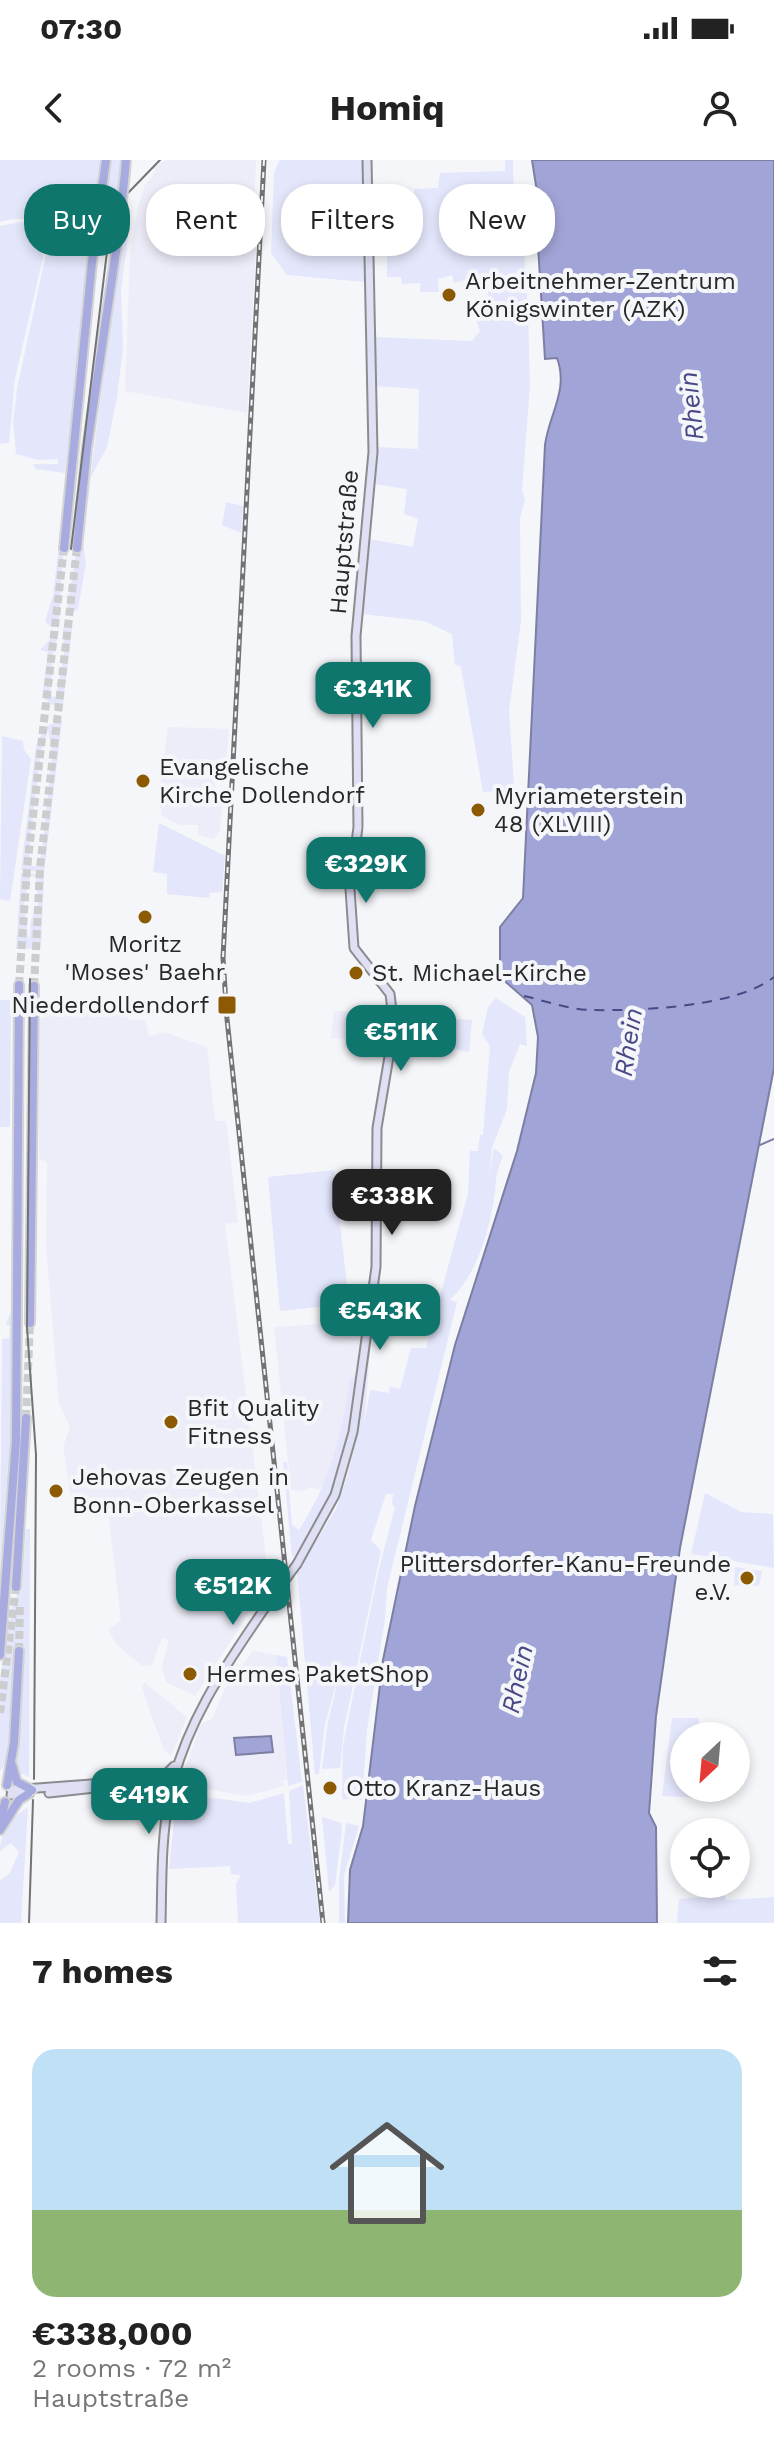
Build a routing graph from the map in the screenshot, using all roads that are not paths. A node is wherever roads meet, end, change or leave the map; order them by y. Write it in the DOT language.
graph roads {
  1 [pos="106,160"];
  2 [pos="126,160"];
  3 [pos="367,160"];
  4 [pos="64,548"];
  5 [pos="77,548"];
  6 [pos="19,985"];
  7 [pos="34,986"];
  8 [pos="30,1323"];
  9 [pos="26,1418"];
  10 [pos="14,1586"];
  11 [pos="0,1602"];
  12 [pos="19,1651"];
  13 [pos="0,1655"];
  14 [pos="11,1760"];
  15 [pos="178,1761"];
  16 [pos="151,1786"];
  17 [pos="171,1788"];
  18 [pos="30,1792"];
  19 [pos="6,1793"];
  20 [pos="168,1805"];
  21 [pos="0,1827"];
  22 [pos="161,1923"];
  1 -- 4 [label="highway"];
  2 -- 5 [label="highway, bridge"];
  3 -- 15 [label="main road, Hauptstraße, bridge"];
  6 -- 10 [label="highway"];
  7 -- 8 [label="highway"];
  9 -- 10 [label="highway"];
  10 -- 11 [label="highway"];
  10 -- 13 [label="highway"];
  12 -- 14 [label="highway"];
  14 -- 18 [label="highway"];
  14 -- 19 [label="highway"];
  15 -- 16 [label="main road"];
  15 -- 17 [label="main road, Hauptstraße"];
  16 -- 17 [label="main road"];
  16 -- 18 [label="main road"];
  16 -- 20 [label="main road"];
  17 -- 20 [label="main road, Hauptstraße"];
  18 -- 19 [label="main road"];
  18 -- 21 [label="highway"];
  19 -- 21 [label="highway"];
  20 -- 22 [label="main road, Hauptstraße"];
}
